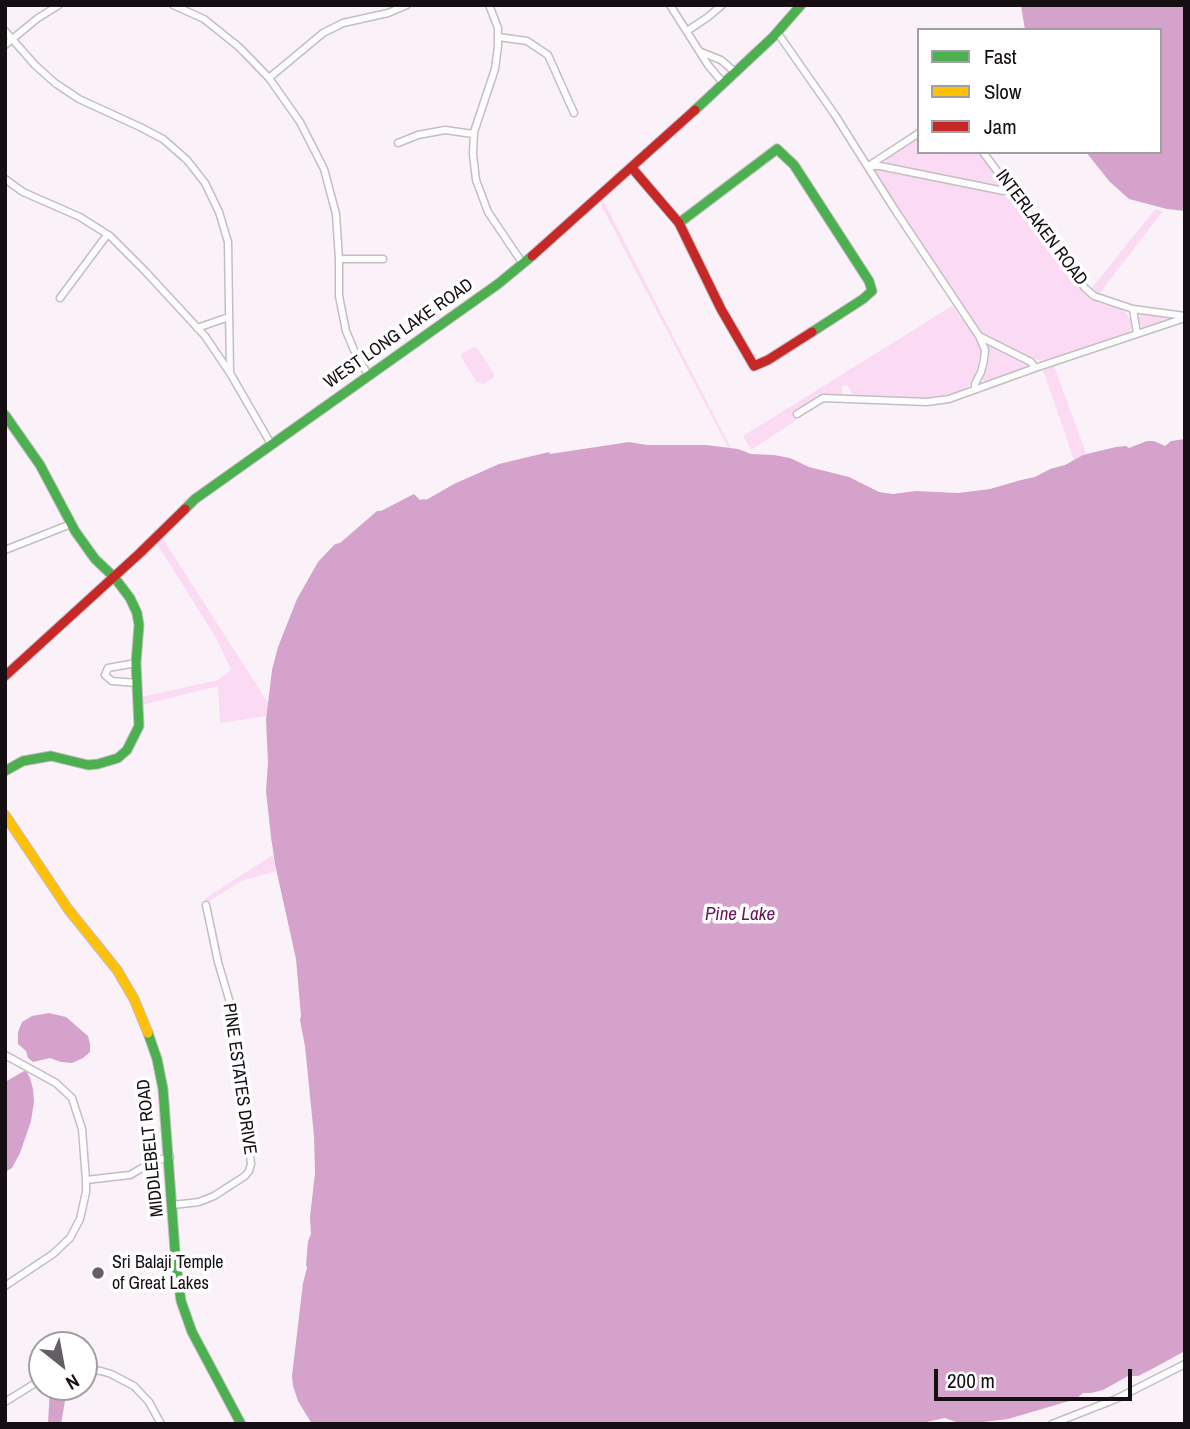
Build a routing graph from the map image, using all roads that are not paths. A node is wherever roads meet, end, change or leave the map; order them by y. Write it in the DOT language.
graph roads {
  1 [pos="59,5"];
  2 [pos="173,5"];
  3 [pos="407,5"];
  4 [pos="489,5"];
  5 [pos="670,5"];
  6 [pos="722,5"];
  7 [pos="801,5"];
  8 [pos="5,31"];
  9 [pos="687,31"];
  10 [pos="777,32"];
  11 [pos="498,37"];
  12 [pos="12,39"];
  13 [pos="5,45"];
  14 [pos="700,52"];
  15 [pos="736,74"];
  16 [pos="269,78"];
  17 [pos="724,85"];
  18 [pos="575,113"];
  19 [pos="473,134"];
  20 [pos="917,134"];
  21 [pos="398,143"];
  22 [pos="984,154"];
  23 [pos="868,166"];
  24 [pos="632,168"];
  25 [pos="5,179"];
  26 [pos="1009,187"];
  27 [pos="679,223"];
  28 [pos="107,235"];
  29 [pos="339,259"];
  30 [pos="383,259"];
  31 [pos="523,264"];
  32 [pos="60,298"];
  33 [pos="1133,309"];
  34 [pos="229,317"];
  35 [pos="1185,317"];
  36 [pos="197,328"];
  37 [pos="1137,334"];
  38 [pos="979,336"];
  39 [pos="1035,369"];
  40 [pos="230,373"];
  41 [pos="368,375"];
  42 [pos="975,390"];
  43 [pos="797,414"];
  44 [pos="5,415"];
  45 [pos="271,444"];
  46 [pos="71,524"];
  47 [pos="5,550"];
  48 [pos="114,577"];
  49 [pos="136,663"];
  50 [pos="5,676"];
  51 [pos="136,683"];
  52 [pos="5,771"];
  53 [pos="5,815"];
  54 [pos="206,905"];
  55 [pos="5,1055"];
  56 [pos="170,1157"];
  57 [pos="86,1180"];
  58 [pos="173,1205"];
  59 [pos="5,1286"];
  60 [pos="1185,1364"];
  61 [pos="98,1371"];
  62 [pos="28,1388"];
  63 [pos="5,1402"];
  64 [pos="161,1424"];
  65 [pos="241,1424"];
  66 [pos="1052,1424"];
  1 -- 12 [label="street"];
  2 -- 16 [label="street"];
  3 -- 16 [label="street"];
  4 -- 11 [label="street"];
  5 -- 9 [label="street"];
  6 -- 9 [label="street"];
  7 -- 10 [label="street, WEST LONG LAKE ROAD"];
  8 -- 12 [label="street"];
  9 -- 14 [label="street"];
  10 -- 15 [label="street, WEST LONG LAKE ROAD"];
  10 -- 23 [label="street"];
  11 -- 18 [label="street"];
  11 -- 19 [label="street"];
  12 -- 13 [label="street"];
  12 -- 34 [label="street"];
  14 -- 15 [label="street"];
  14 -- 17 [label="street"];
  15 -- 17 [label="street, WEST LONG LAKE ROAD"];
  16 -- 29 [label="street"];
  17 -- 24 [label="street, WEST LONG LAKE ROAD"];
  19 -- 21 [label="street"];
  19 -- 31 [label="street"];
  20 -- 23 [label="street"];
  22 -- 26 [label="street, INTERLAKEN ROAD"];
  23 -- 26 [label="street"];
  23 -- 38 [label="street"];
  24 -- 27 [label="street"];
  24 -- 31 [label="street, WEST LONG LAKE ROAD"];
  25 -- 28 [label="street"];
  26 -- 33 [label="street, INTERLAKEN ROAD"];
  27 -- 27 [label="street"];
  28 -- 32 [label="street"];
  28 -- 36 [label="street"];
  29 -- 30 [label="street"];
  29 -- 41 [label="street"];
  31 -- 41 [label="street, WEST LONG LAKE ROAD"];
  33 -- 35 [label="street, INTERLAKEN ROAD"];
  33 -- 37 [label="street"];
  34 -- 36 [label="street"];
  34 -- 40 [label="street"];
  35 -- 37 [label="street"];
  36 -- 40 [label="street"];
  37 -- 39 [label="street"];
  38 -- 39 [label="street"];
  38 -- 42 [label="street"];
  39 -- 42 [label="street"];
  40 -- 45 [label="street"];
  41 -- 45 [label="street, WEST LONG LAKE ROAD"];
  42 -- 43 [label="street"];
  44 -- 46 [label="street"];
  45 -- 48 [label="street, WEST LONG LAKE ROAD"];
  46 -- 47 [label="street"];
  46 -- 48 [label="street"];
  48 -- 49 [label="street"];
  48 -- 50 [label="street, WEST LONG LAKE ROAD"];
  49 -- 51 [label="street"];
  49 -- 51 [label="street"];
  51 -- 52 [label="street"];
  53 -- 56 [label="street, MIDDLEBELT ROAD"];
  54 -- 58 [label="street, PINE ESTATES DRIVE"];
  55 -- 57 [label="street"];
  56 -- 57 [label="street"];
  56 -- 58 [label="street, MIDDLEBELT ROAD"];
  57 -- 59 [label="street"];
  58 -- 65 [label="street, MIDDLEBELT ROAD"];
  60 -- 66 [label="street"];
  61 -- 64 [label="street"];
  62 -- 63 [label="street"];
}
